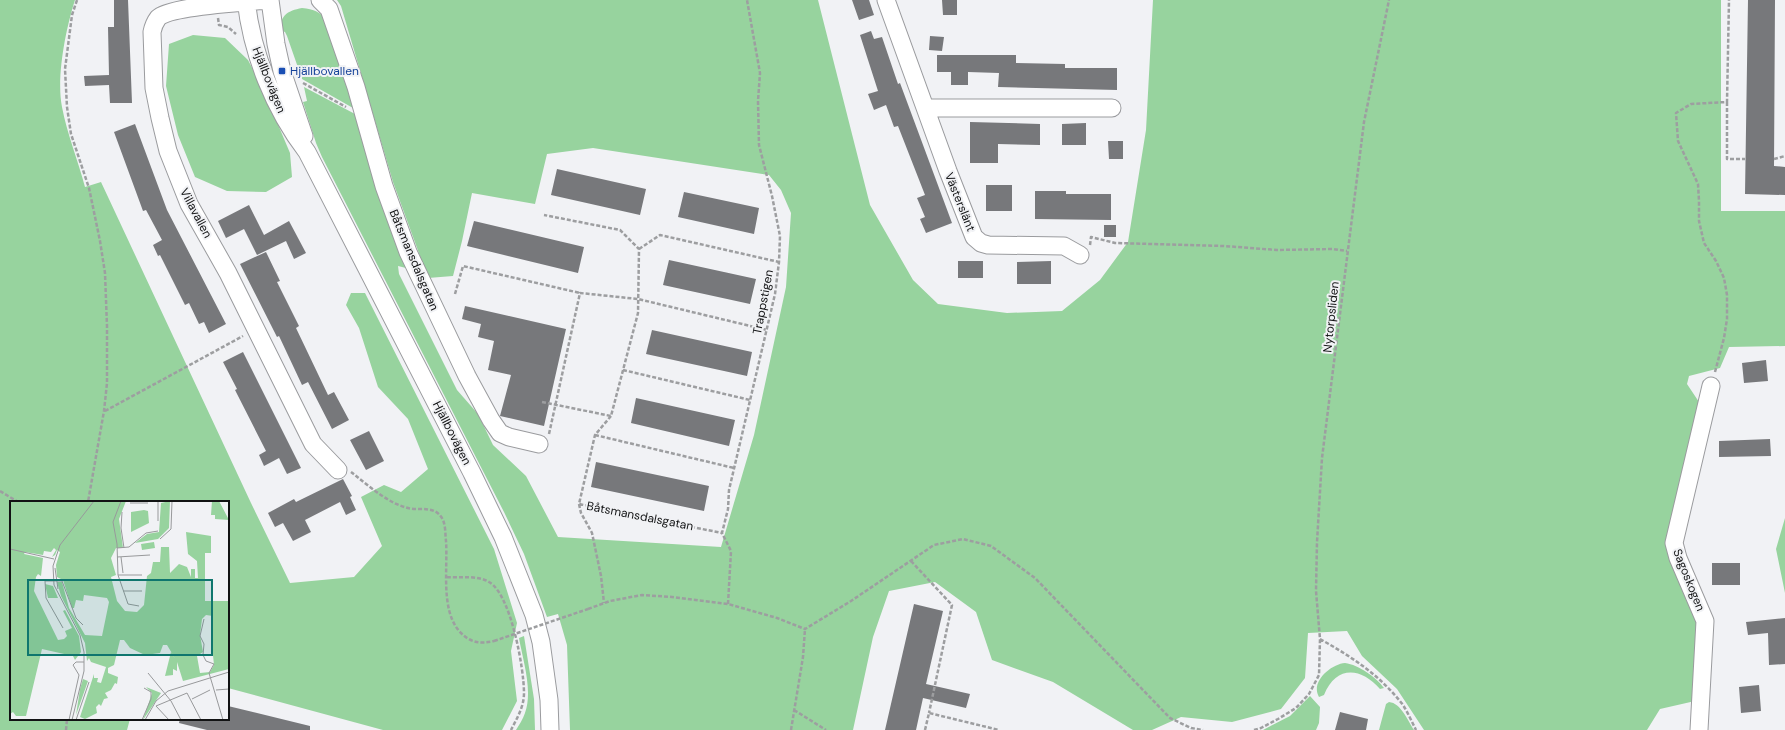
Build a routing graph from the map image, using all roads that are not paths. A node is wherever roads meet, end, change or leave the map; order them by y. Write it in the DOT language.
graph roads {
  1 [pos="269,0"];
  2 [pos="320,0"];
  3 [pos="886,0"];
  4 [pos="246,1"];
  5 [pos="926,108"];
  6 [pos="1112,108"];
  7 [pos="307,152"];
  8 [pos="1080,256"];
  9 [pos="1711,386"];
  10 [pos="539,444"];
  11 [pos="338,470"];
  12 [pos="550,730"];
  13 [pos="1699,730"];
  1 -- 4 [label="street, Hjällbovägen"];
  1 -- 7 [label="street, Hjällbovägen"];
  2 -- 10 [label="street, Båtsmansdalsgatan"];
  3 -- 5 [label="street, Västerslänt"];
  4 -- 7 [label="street, Hjällbovägen"];
  4 -- 11 [label="street, Villavallen"];
  5 -- 6 [label="street"];
  5 -- 8 [label="street, Västerslänt"];
  7 -- 12 [label="street, Hjällbovägen"];
  9 -- 13 [label="street, Sagoskogen"];
}
